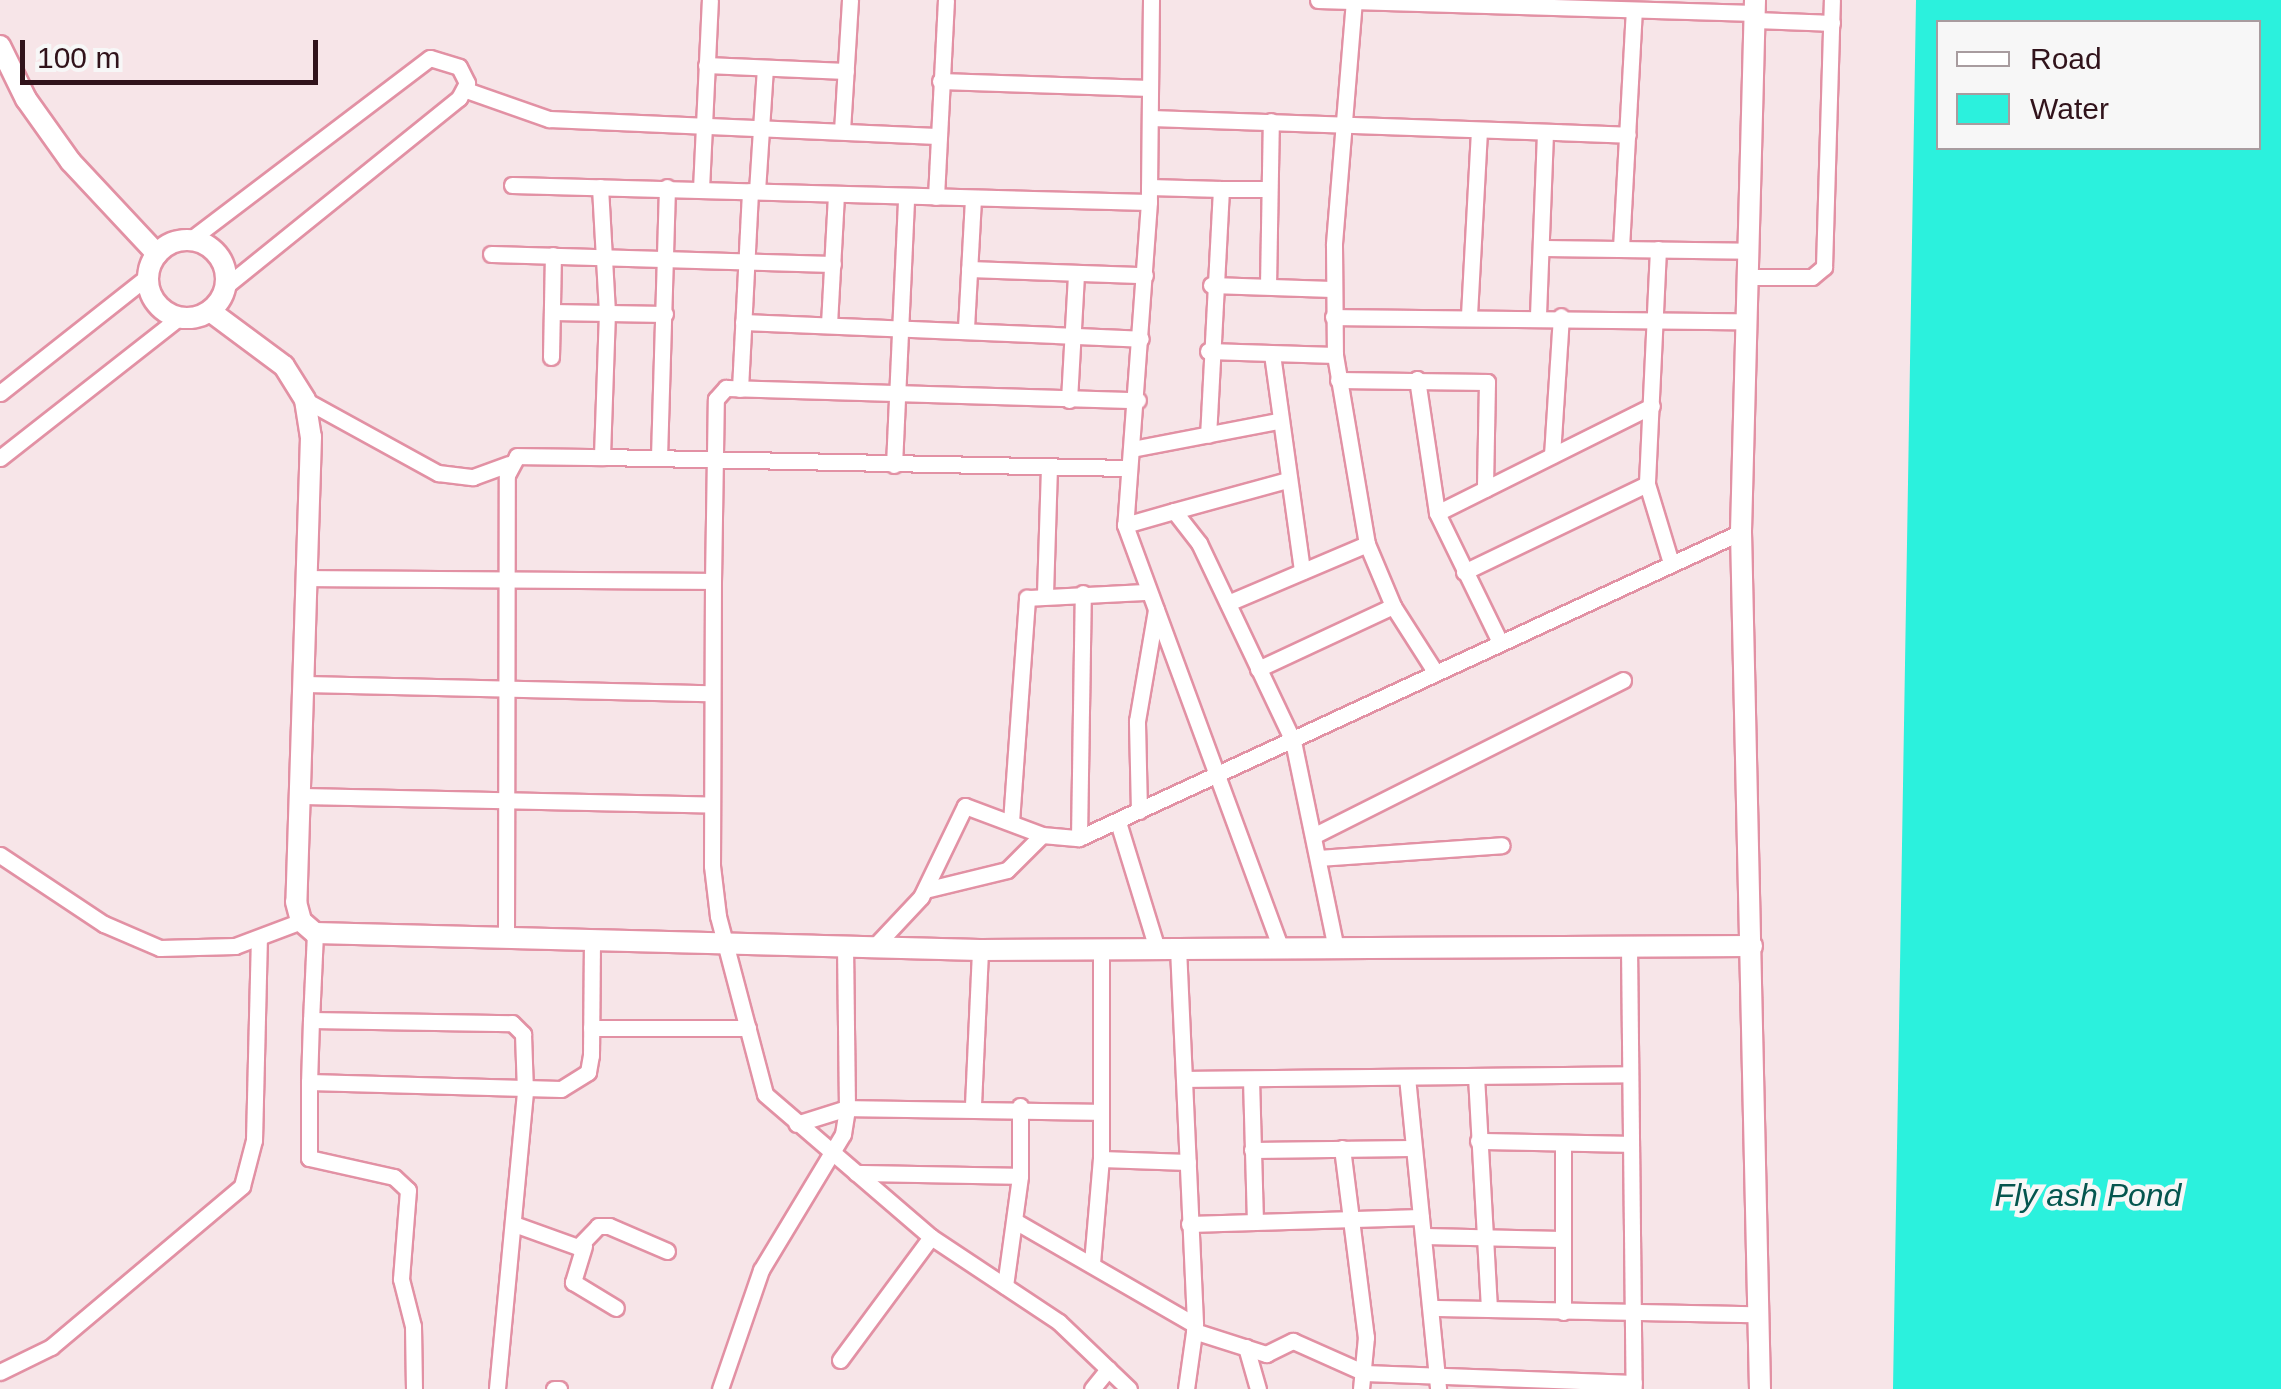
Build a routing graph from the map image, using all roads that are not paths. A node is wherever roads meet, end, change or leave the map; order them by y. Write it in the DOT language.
graph roads {
  1 [pos="710,0"];
  2 [pos="850,0"];
  3 [pos="946,0"];
  4 [pos="1151,0"];
  5 [pos="1318,0"];
  6 [pos="1354,0"];
  7 [pos="1832,0"];
  8 [pos="1426,2"];
  9 [pos="1660,5"];
  10 [pos="1634,10"];
  11 [pos="1755,11"];
  12 [pos="1832,23"];
  13 [pos="0,46"];
  14 [pos="706,65"];
  15 [pos="765,68"];
  16 [pos="846,71"];
  17 [pos="940,81"];
  18 [pos="1150,88"];
  19 [pos="466,90"];
  20 [pos="1151,118"];
  21 [pos="1272,121"];
  22 [pos="704,123"];
  23 [pos="1344,125"];
  24 [pos="761,127"];
  25 [pos="842,131"];
  26 [pos="1480,131"];
  27 [pos="1545,133"];
  28 [pos="1628,135"];
  29 [pos="937,136"];
  30 [pos="512,185"];
  31 [pos="600,187"];
  32 [pos="666,188"];
  33 [pos="701,189"];
  34 [pos="1221,189"];
  35 [pos="1270,189"];
  36 [pos="754,191"];
  37 [pos="836,194"];
  38 [pos="1149,195"];
  39 [pos="906,197"];
  40 [pos="936,198"];
  41 [pos="973,198"];
  42 [pos="190,240"];
  43 [pos="1544,248"];
  44 [pos="1622,248"];
  45 [pos="1658,249"];
  46 [pos="1748,251"];
  47 [pos="157,254"];
  48 [pos="491,254"];
  49 [pos="553,254"];
  50 [pos="604,255"];
  51 [pos="667,257"];
  52 [pos="746,260"];
  53 [pos="833,264"];
  54 [pos="970,269"];
  55 [pos="1076,273"];
  56 [pos="1145,275"];
  57 [pos="148,276"];
  58 [pos="1748,277"];
  59 [pos="1211,285"];
  60 [pos="226,286"];
  61 [pos="1268,286"];
  62 [pos="1332,289"];
  63 [pos="210,311"];
  64 [pos="552,312"];
  65 [pos="607,312"];
  66 [pos="665,314"];
  67 [pos="1469,315"];
  68 [pos="1538,315"];
  69 [pos="1560,316"];
  70 [pos="1656,316"];
  71 [pos="180,317"];
  72 [pos="1333,317"];
  73 [pos="1746,321"];
  74 [pos="743,322"];
  75 [pos="830,324"];
  76 [pos="900,328"];
  77 [pos="966,328"];
  78 [pos="1072,335"];
  79 [pos="1141,339"];
  80 [pos="1208,350"];
  81 [pos="1272,354"];
  82 [pos="1335,356"];
  83 [pos="551,358"];
  84 [pos="1417,379"];
  85 [pos="1338,380"];
  86 [pos="740,388"];
  87 [pos="0,392"];
  88 [pos="898,396"];
  89 [pos="305,400"];
  90 [pos="1069,400"];
  91 [pos="1138,400"];
  92 [pos="1652,406"];
  93 [pos="1278,420"];
  94 [pos="1208,435"];
  95 [pos="1132,449"];
  96 [pos="1552,455"];
  97 [pos="602,456"];
  98 [pos="659,456"];
  99 [pos="0,458"];
  100 [pos="714,460"];
  101 [pos="509,464"];
  102 [pos="894,465"];
  103 [pos="1049,467"];
  104 [pos="1128,468"];
  105 [pos="1287,480"];
  106 [pos="1647,484"];
  107 [pos="1485,490"];
  108 [pos="1174,511"];
  109 [pos="1437,512"];
  110 [pos="1124,526"];
  111 [pos="1741,532"];
  112 [pos="1367,544"];
  113 [pos="1671,563"];
  114 [pos="1302,572"];
  115 [pos="1464,572"];
  116 [pos="305,578"];
  117 [pos="508,580"];
  118 [pos="713,581"];
  119 [pos="1147,592"];
  120 [pos="1083,593"];
  121 [pos="1045,594"];
  122 [pos="1228,603"];
  123 [pos="1393,606"];
  124 [pos="1156,610"];
  125 [pos="1499,640"];
  126 [pos="1258,669"];
  127 [pos="1434,670"];
  128 [pos="1623,680"];
  129 [pos="302,684"];
  130 [pos="507,688"];
  131 [pos="712,694"];
  132 [pos="1293,741"];
  133 [pos="1220,775"];
  134 [pos="298,796"];
  135 [pos="506,799"];
  136 [pos="712,806"];
  137 [pos="1139,811"];
  138 [pos="1011,822"];
  139 [pos="1118,822"];
  140 [pos="1042,835"];
  141 [pos="1314,836"];
  142 [pos="1079,838"];
  143 [pos="1502,846"];
  144 [pos="0,855"];
  145 [pos="1318,858"];
  146 [pos="926,890"];
  147 [pos="308,927"];
  148 [pos="506,938"];
  149 [pos="592,939"];
  150 [pos="259,940"];
  151 [pos="724,940"];
  152 [pos="845,945"];
  153 [pos="874,946"];
  154 [pos="1629,946"];
  155 [pos="1752,946"];
  156 [pos="1280,948"];
  157 [pos="1336,948"];
  158 [pos="1101,949"];
  159 [pos="1168,949"];
  160 [pos="980,950"];
  161 [pos="312,1020"];
  162 [pos="591,1028"];
  163 [pos="748,1028"];
  164 [pos="1627,1074"];
  165 [pos="1476,1076"];
  166 [pos="1407,1077"];
  167 [pos="1186,1079"];
  168 [pos="1250,1079"];
  169 [pos="308,1082"];
  170 [pos="525,1092"];
  171 [pos="974,1105"];
  172 [pos="1020,1106"];
  173 [pos="847,1108"];
  174 [pos="1102,1112"];
  175 [pos="796,1124"];
  176 [pos="1478,1142"];
  177 [pos="1563,1143"];
  178 [pos="1628,1144"];
  179 [pos="1342,1148"];
  180 [pos="1411,1148"];
  181 [pos="1252,1150"];
  182 [pos="833,1152"];
  183 [pos="1101,1159"];
  184 [pos="1188,1162"];
  185 [pos="856,1173"];
  186 [pos="1020,1176"];
  187 [pos="1422,1217"];
  188 [pos="1352,1219"];
  189 [pos="1015,1222"];
  190 [pos="1255,1222"];
  191 [pos="514,1224"];
  192 [pos="1189,1224"];
  193 [pos="1424,1236"];
  194 [pos="931,1237"];
  195 [pos="1484,1237"];
  196 [pos="1562,1239"];
  197 [pos="584,1246"];
  198 [pos="666,1250"];
  199 [pos="1092,1264"];
  200 [pos="1005,1286"];
  201 [pos="616,1308"];
  202 [pos="1432,1308"];
  203 [pos="1489,1309"];
  204 [pos="1563,1312"];
  205 [pos="1632,1314"];
  206 [pos="1758,1314"];
  207 [pos="1194,1328"];
  208 [pos="1246,1347"];
  209 [pos="840,1360"];
  210 [pos="1108,1369"];
  211 [pos="0,1372"];
  212 [pos="1363,1381"];
  213 [pos="1438,1382"];
  214 [pos="1634,1386"];
  215 [pos="414,1389"];
  216 [pos="497,1389"];
  217 [pos="720,1389"];
  218 [pos="1092,1389"];
  219 [pos="1129,1389"];
  220 [pos="1186,1389"];
  221 [pos="1258,1389"];
  222 [pos="1760,1389"];
  1 -- 14 [label="street"];
  2 -- 16 [label="street"];
  3 -- 17 [label="street"];
  4 -- 18 [label="street"];
  5 -- 6 [label="street"];
  6 -- 8 [label="street"];
  6 -- 23 [label="street"];
  7 -- 12 [label="street"];
  8 -- 10 [label="street"];
  9 -- 10 [label="street"];
  9 -- 11 [label="street"];
  10 -- 28 [label="street"];
  11 -- 12 [label="street"];
  11 -- 46 [label="street"];
  12 -- 58 [label="street"];
  13 -- 47 [label="street"];
  14 -- 15 [label="street"];
  14 -- 22 [label="street"];
  15 -- 16 [label="street"];
  15 -- 24 [label="street"];
  16 -- 25 [label="street"];
  17 -- 18 [label="street"];
  17 -- 29 [label="street"];
  18 -- 20 [label="street"];
  19 -- 22 [label="street"];
  19 -- 42 [label="street"];
  19 -- 60 [label="street"];
  20 -- 21 [label="street"];
  20 -- 38 [label="street"];
  21 -- 23 [label="street"];
  21 -- 35 [label="street"];
  22 -- 24 [label="street"];
  22 -- 33 [label="street"];
  23 -- 26 [label="street"];
  23 -- 62 [label="street"];
  24 -- 25 [label="street"];
  24 -- 36 [label="street"];
  25 -- 29 [label="street"];
  26 -- 27 [label="street"];
  26 -- 67 [label="street"];
  27 -- 28 [label="street"];
  27 -- 43 [label="street"];
  28 -- 44 [label="street"];
  29 -- 40 [label="street"];
  30 -- 31 [label="street"];
  31 -- 32 [label="street"];
  31 -- 50 [label="street"];
  32 -- 33 [label="street"];
  32 -- 51 [label="street"];
  33 -- 36 [label="street"];
  34 -- 35 [label="street"];
  34 -- 38 [label="street"];
  34 -- 59 [label="street"];
  35 -- 61 [label="street"];
  36 -- 37 [label="street"];
  36 -- 52 [label="street"];
  37 -- 39 [label="street"];
  37 -- 53 [label="street"];
  38 -- 41 [label="street"];
  38 -- 56 [label="street"];
  39 -- 40 [label="street"];
  39 -- 76 [label="street"];
  40 -- 41 [label="street"];
  41 -- 54 [label="street"];
  42 -- 47 [label="street"];
  42 -- 60 [label="street"];
  43 -- 44 [label="street"];
  43 -- 68 [label="street"];
  44 -- 45 [label="street"];
  45 -- 46 [label="street"];
  45 -- 70 [label="street"];
  46 -- 58 [label="street"];
  47 -- 57 [label="street"];
  48 -- 49 [label="street"];
  49 -- 50 [label="street"];
  49 -- 64 [label="street"];
  50 -- 51 [label="street"];
  50 -- 65 [label="street"];
  51 -- 52 [label="street"];
  51 -- 66 [label="street"];
  52 -- 53 [label="street"];
  52 -- 74 [label="street"];
  53 -- 75 [label="street"];
  54 -- 55 [label="street"];
  54 -- 77 [label="street"];
  55 -- 56 [label="street"];
  55 -- 78 [label="street"];
  56 -- 79 [label="street"];
  57 -- 71 [label="street"];
  57 -- 87 [label="street"];
  58 -- 73 [label="street"];
  59 -- 61 [label="street"];
  59 -- 80 [label="street"];
  60 -- 63 [label="street"];
  61 -- 62 [label="street"];
  62 -- 72 [label="street"];
  63 -- 71 [label="street"];
  63 -- 89 [label="street"];
  64 -- 65 [label="street"];
  64 -- 83 [label="street"];
  65 -- 66 [label="street"];
  65 -- 97 [label="street"];
  66 -- 98 [label="street"];
  67 -- 68 [label="street"];
  67 -- 72 [label="street"];
  68 -- 69 [label="street"];
  69 -- 70 [label="street"];
  69 -- 96 [label="street"];
  70 -- 73 [label="street"];
  70 -- 92 [label="street"];
  71 -- 99 [label="street"];
  72 -- 82 [label="street"];
  73 -- 111 [label="street"];
  74 -- 75 [label="street"];
  74 -- 86 [label="street"];
  75 -- 76 [label="street"];
  76 -- 77 [label="street"];
  76 -- 88 [label="street"];
  77 -- 78 [label="street"];
  78 -- 79 [label="street"];
  78 -- 90 [label="street"];
  79 -- 91 [label="street"];
  80 -- 81 [label="street"];
  80 -- 94 [label="street"];
  81 -- 82 [label="street"];
  81 -- 93 [label="street"];
  82 -- 85 [label="street"];
  84 -- 85 [label="street"];
  84 -- 107 [label="street"];
  84 -- 109 [label="street"];
  85 -- 112 [label="street"];
  86 -- 88 [label="street"];
  86 -- 100 [label="street"];
  88 -- 90 [label="street"];
  88 -- 102 [label="street"];
  89 -- 101 [label="street"];
  89 -- 116 [label="street"];
  90 -- 91 [label="street"];
  91 -- 95 [label="street"];
  92 -- 96 [label="street"];
  92 -- 106 [label="street"];
  93 -- 94 [label="street"];
  93 -- 105 [label="street"];
  94 -- 95 [label="street"];
  95 -- 104 [label="street"];
  96 -- 107 [label="street"];
  97 -- 98 [label="street"];
  97 -- 101 [label="street"];
  98 -- 100 [label="street"];
  100 -- 102 [label="street"];
  100 -- 118 [label="street"];
  101 -- 117 [label="street"];
  102 -- 103 [label="street"];
  103 -- 104 [label="street"];
  103 -- 121 [label="street"];
  104 -- 110 [label="street"];
  105 -- 108 [label="street"];
  105 -- 114 [label="street"];
  106 -- 113 [label="street"];
  106 -- 115 [label="street"];
  107 -- 109 [label="street"];
  108 -- 110 [label="street"];
  108 -- 122 [label="street"];
  109 -- 115 [label="street"];
  110 -- 119 [label="street"];
  111 -- 113 [label="street"];
  111 -- 155 [label="street"];
  112 -- 114 [label="street"];
  112 -- 123 [label="street"];
  113 -- 125 [label="street"];
  114 -- 122 [label="street"];
  115 -- 125 [label="street"];
  116 -- 117 [label="street"];
  116 -- 129 [label="street"];
  117 -- 118 [label="street"];
  117 -- 130 [label="street"];
  118 -- 131 [label="street"];
  119 -- 120 [label="street"];
  119 -- 124 [label="street"];
  120 -- 121 [label="street"];
  120 -- 142 [label="street"];
  121 -- 138 [label="street"];
  122 -- 126 [label="street"];
  123 -- 126 [label="street"];
  123 -- 127 [label="street"];
  124 -- 133 [label="street"];
  124 -- 137 [label="street"];
  125 -- 127 [label="street"];
  126 -- 132 [label="street"];
  127 -- 132 [label="street"];
  128 -- 141 [label="street"];
  129 -- 130 [label="street"];
  129 -- 134 [label="street"];
  130 -- 131 [label="street"];
  130 -- 135 [label="street"];
  131 -- 136 [label="street"];
  132 -- 133 [label="street"];
  132 -- 141 [label="street"];
  133 -- 137 [label="street"];
  133 -- 156 [label="street"];
  134 -- 135 [label="street"];
  134 -- 147 [label="street"];
  135 -- 136 [label="street"];
  135 -- 148 [label="street"];
  136 -- 151 [label="street"];
  137 -- 139 [label="street"];
  138 -- 140 [label="street"];
  138 -- 146 [label="street"];
  139 -- 142 [label="street"];
  139 -- 159 [label="street"];
  140 -- 142 [label="street"];
  140 -- 146 [label="street"];
  141 -- 145 [label="street"];
  143 -- 145 [label="street"];
  144 -- 150 [label="street"];
  145 -- 157 [label="street"];
  146 -- 153 [label="street"];
  147 -- 148 [label="street"];
  147 -- 150 [label="street"];
  147 -- 161 [label="street"];
  148 -- 149 [label="street"];
  149 -- 151 [label="street"];
  149 -- 162 [label="street"];
  150 -- 211 [label="street"];
  151 -- 152 [label="street"];
  151 -- 163 [label="street"];
  152 -- 153 [label="street"];
  152 -- 173 [label="street"];
  153 -- 160 [label="street"];
  154 -- 155 [label="street"];
  154 -- 157 [label="street"];
  154 -- 164 [label="street"];
  155 -- 206 [label="street"];
  156 -- 157 [label="street"];
  156 -- 159 [label="street"];
  158 -- 159 [label="street"];
  158 -- 160 [label="street"];
  158 -- 174 [label="street"];
  159 -- 167 [label="street"];
  160 -- 171 [label="street"];
  161 -- 169 [label="street"];
  161 -- 170 [label="street"];
  162 -- 163 [label="street"];
  162 -- 170 [label="street"];
  163 -- 175 [label="street"];
  164 -- 165 [label="street"];
  164 -- 178 [label="street"];
  165 -- 166 [label="street"];
  165 -- 176 [label="street"];
  166 -- 168 [label="street"];
  166 -- 180 [label="street"];
  167 -- 168 [label="street"];
  167 -- 184 [label="street"];
  168 -- 181 [label="street"];
  169 -- 170 [label="street"];
  169 -- 215 [label="street"];
  170 -- 191 [label="street"];
  171 -- 172 [label="street"];
  171 -- 173 [label="street"];
  172 -- 174 [label="street"];
  172 -- 186 [label="street"];
  173 -- 175 [label="street"];
  173 -- 182 [label="street"];
  174 -- 183 [label="street"];
  175 -- 182 [label="street"];
  176 -- 177 [label="street"];
  176 -- 195 [label="street"];
  177 -- 178 [label="street"];
  177 -- 196 [label="street"];
  178 -- 205 [label="street"];
  179 -- 180 [label="street"];
  179 -- 181 [label="street"];
  179 -- 188 [label="street"];
  180 -- 187 [label="street"];
  181 -- 190 [label="street"];
  182 -- 185 [label="street"];
  182 -- 217 [label="street"];
  183 -- 184 [label="street"];
  183 -- 199 [label="street"];
  184 -- 192 [label="street"];
  185 -- 186 [label="street"];
  185 -- 194 [label="street"];
  186 -- 189 [label="street"];
  187 -- 188 [label="street"];
  187 -- 193 [label="street"];
  188 -- 190 [label="street"];
  188 -- 212 [label="street"];
  189 -- 199 [label="street"];
  189 -- 200 [label="street"];
  190 -- 192 [label="street"];
  191 -- 197 [label="street"];
  191 -- 216 [label="street"];
  192 -- 207 [label="street"];
  193 -- 195 [label="street"];
  193 -- 202 [label="street"];
  194 -- 200 [label="street"];
  194 -- 209 [label="street"];
  195 -- 196 [label="street"];
  195 -- 203 [label="street"];
  196 -- 204 [label="street"];
  197 -- 198 [label="street"];
  197 -- 201 [label="street"];
  199 -- 207 [label="street"];
  200 -- 210 [label="street"];
  202 -- 203 [label="street"];
  202 -- 213 [label="street"];
  203 -- 204 [label="street"];
  204 -- 205 [label="street"];
  205 -- 206 [label="street"];
  205 -- 214 [label="street"];
  206 -- 222 [label="street"];
  207 -- 208 [label="street"];
  207 -- 220 [label="street"];
  208 -- 212 [label="street"];
  208 -- 221 [label="street"];
  210 -- 218 [label="street"];
  210 -- 219 [label="street"];
  212 -- 213 [label="street"];
  213 -- 214 [label="street"];
}
